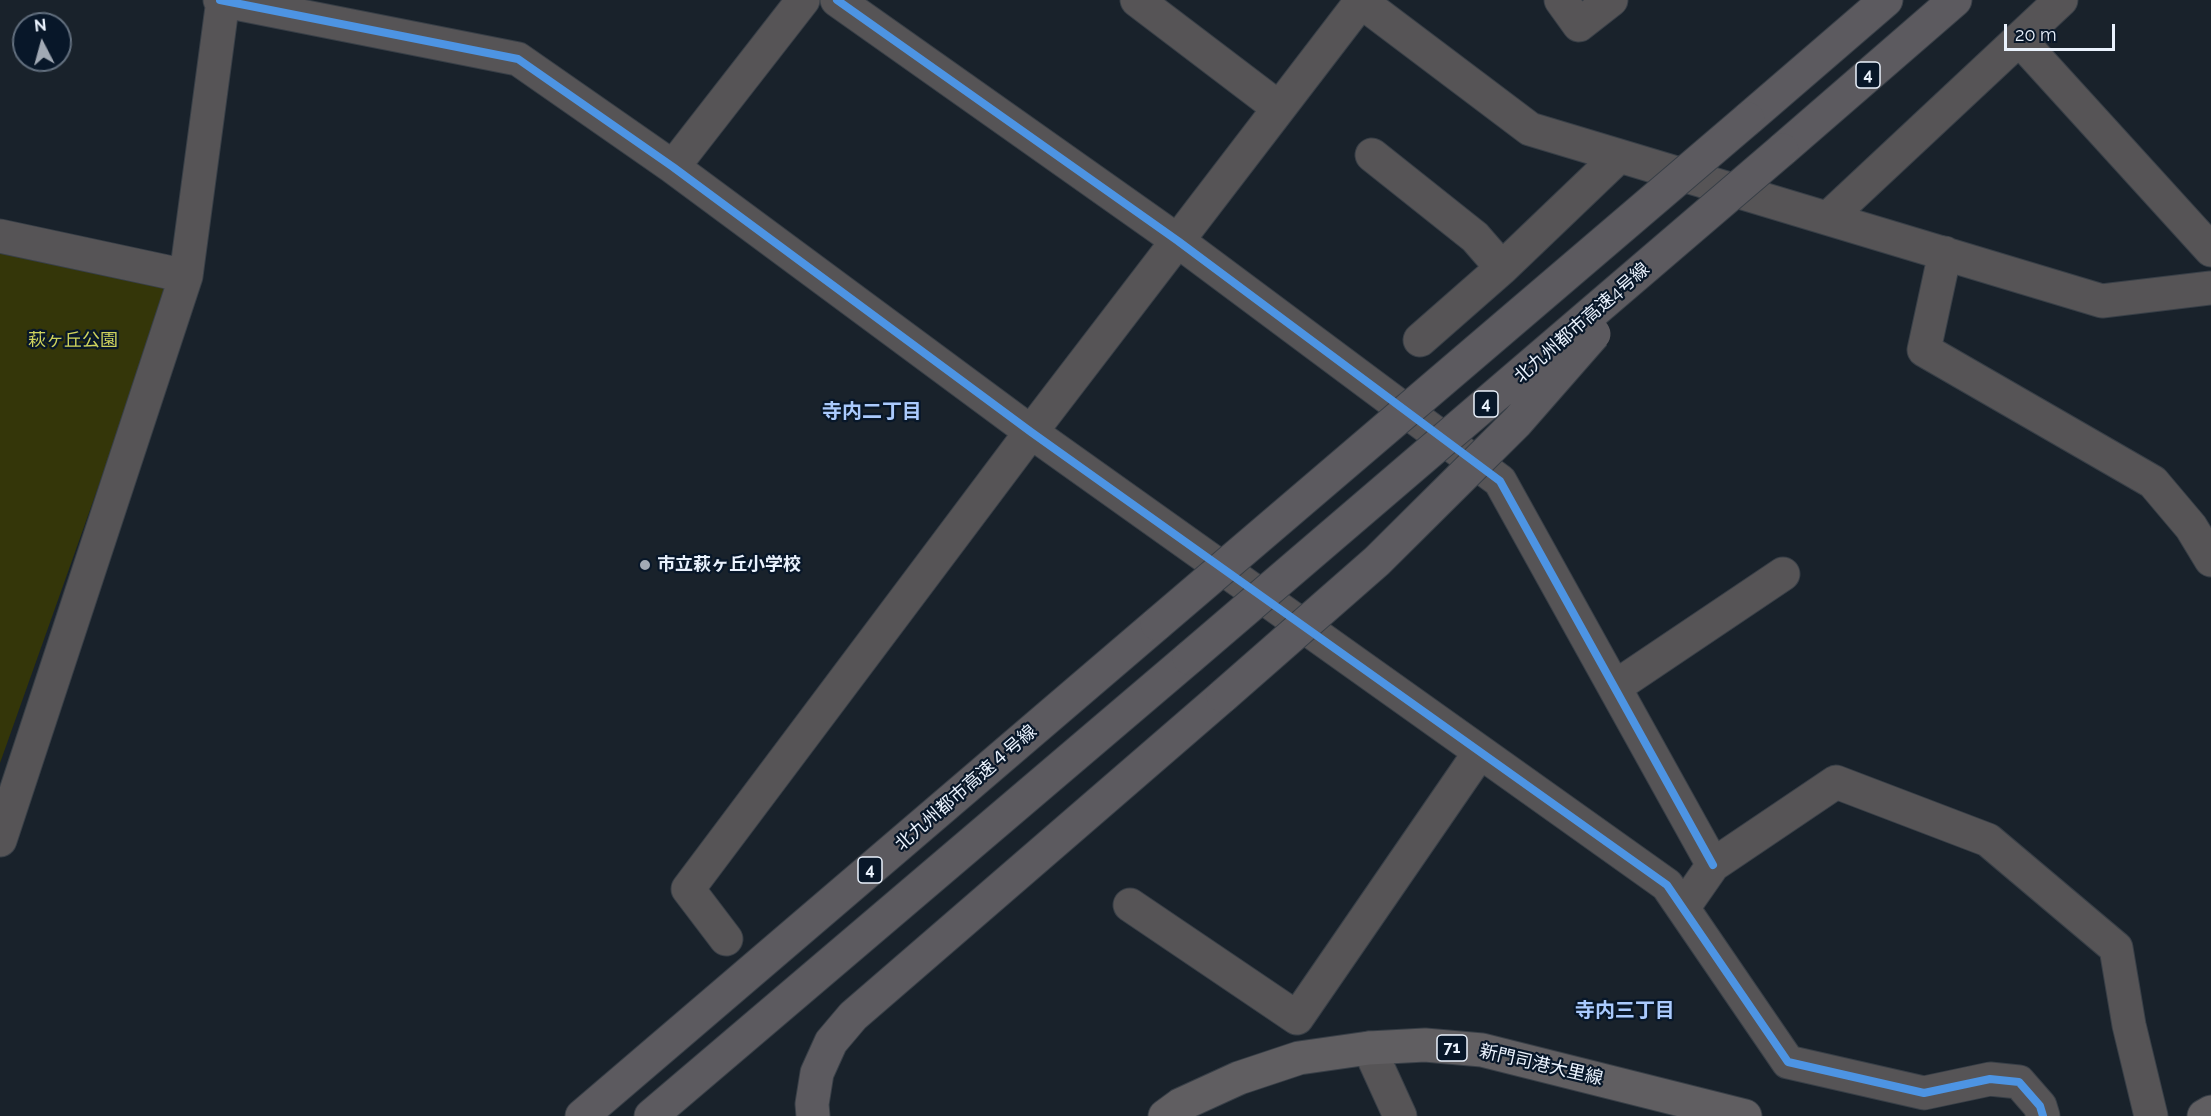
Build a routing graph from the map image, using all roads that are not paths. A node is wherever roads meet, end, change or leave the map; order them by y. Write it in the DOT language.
graph roads {
  1 [pos="222,0"];
  2 [pos="803,0"];
  3 [pos="837,0"];
  4 [pos="1137,0"];
  5 [pos="1360,0"];
  6 [pos="1561,0"];
  7 [pos="1611,0"];
  8 [pos="1886,0"];
  9 [pos="1954,0"];
  10 [pos="2061,0"];
  11 [pos="2019,39"];
  12 [pos="1279,108"];
  13 [pos="1372,155"];
  14 [pos="1619,156"];
  15 [pos="673,167"];
  16 [pos="1828,218"];
  17 [pos="0,236"];
  18 [pos="1178,241"];
  19 [pos="1668,249"];
  20 [pos="2211,250"];
  21 [pos="1945,253"];
  22 [pos="1502,268"];
  23 [pos="186,276"];
  24 [pos="2211,288"];
  25 [pos="1419,340"];
  26 [pos="1031,432"];
  27 [pos="2211,560"];
  28 [pos="1783,574"];
  29 [pos="1615,687"];
  30 [pos="1480,752"];
  31 [pos="0,840"];
  32 [pos="1713,865"];
  33 [pos="1130,905"];
  34 [pos="1683,908"];
  35 [pos="726,939"];
  36 [pos="670,1041"];
  37 [pos="1369,1048"];
  38 [pos="2211,1112"];
  39 [pos="559,1116"];
  40 [pos="582,1116"];
  41 [pos="651,1116"];
  42 [pos="813,1116"];
  43 [pos="1165,1116"];
  44 [pos="1400,1116"];
  45 [pos="1745,1116"];
  46 [pos="2043,1116"];
  47 [pos="2151,1116"];
  48 [pos="2204,1116"];
  1 -- 15 [label="street"];
  1 -- 23 [label="street"];
  2 -- 15 [label="street"];
  3 -- 18 [label="street"];
  4 -- 12 [label="street"];
  5 -- 12 [label="street"];
  5 -- 14 [label="street"];
  6 -- 7 [label="street"];
  8 -- 36 [label="highway, 北九州都市高速４号線 / 4, bridge"];
  9 -- 19 [label="highway, 北九州都市高速4号線 / 4, bridge"];
  10 -- 11 [label="street"];
  11 -- 16 [label="street"];
  11 -- 20 [label="street"];
  12 -- 18 [label="street"];
  13 -- 22 [label="street"];
  14 -- 16 [label="street"];
  14 -- 22 [label="street"];
  15 -- 26 [label="street"];
  16 -- 21 [label="street"];
  17 -- 23 [label="street"];
  18 -- 26 [label="street"];
  18 -- 29 [label="street"];
  19 -- 41 [label="highway, 北九州都市高速4号線 / 4, bridge"];
  19 -- 42 [label="highway, bridge"];
  21 -- 24 [label="street"];
  21 -- 27 [label="street"];
  22 -- 25 [label="street"];
  23 -- 31 [label="street"];
  26 -- 30 [label="street"];
  26 -- 35 [label="street"];
  28 -- 29 [label="street"];
  29 -- 32 [label="street"];
  30 -- 33 [label="street"];
  30 -- 34 [label="street"];
  32 -- 34 [label="street"];
  32 -- 47 [label="street"];
  34 -- 46 [label="street"];
  36 -- 39 [label="highway"];
  36 -- 40 [label="highway, 北九州都市高速４号線 / 4"];
  37 -- 43 [label="main road, 新門司港大里線 / 71"];
  37 -- 44 [label="street"];
  37 -- 45 [label="main road, 新門司港大里線 / 71"];
  38 -- 48 [label="main road"];
}
